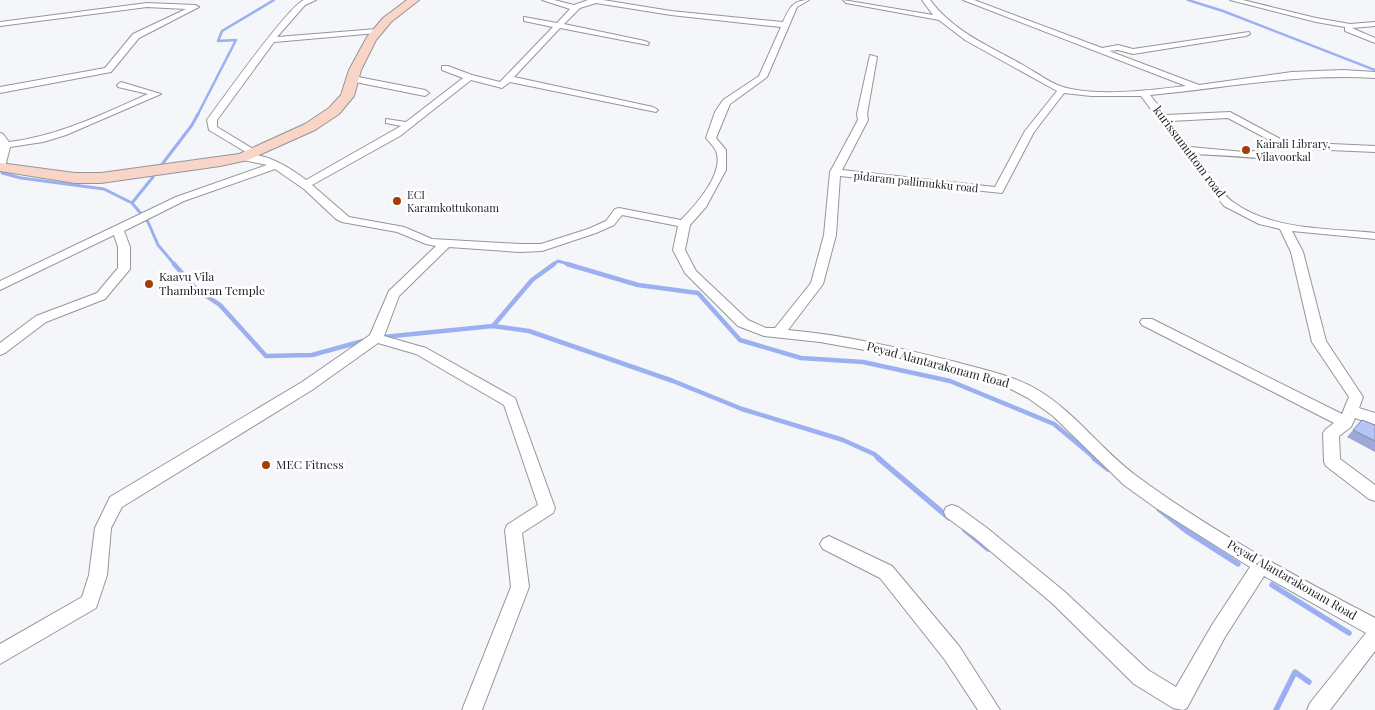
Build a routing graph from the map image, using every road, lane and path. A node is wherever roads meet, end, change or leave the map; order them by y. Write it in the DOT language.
graph roads {
  1 [pos="156,0"];
  2 [pos="312,0"];
  3 [pos="414,0"];
  4 [pos="546,0"];
  5 [pos="806,0"];
  6 [pos="926,0"];
  7 [pos="968,0"];
  8 [pos="1234,0"];
  9 [pos="591,1"];
  10 [pos="846,1"];
  11 [pos="146,5"];
  12 [pos="575,8"];
  13 [pos="546,15"];
  14 [pos="940,18"];
  15 [pos="527,19"];
  16 [pos="565,19"];
  17 [pos="0,24"];
  18 [pos="1375,24"];
  19 [pos="786,25"];
  20 [pos="558,26"];
  21 [pos="1350,26"];
  22 [pos="377,30"];
  23 [pos="1246,34"];
  24 [pos="272,40"];
  25 [pos="1375,41"];
  26 [pos="645,42"];
  27 [pos="1100,51"];
  28 [pos="873,57"];
  29 [pos="445,68"];
  30 [pos="1375,75"];
  31 [pos="470,77"];
  32 [pos="353,79"];
  33 [pos="509,79"];
  34 [pos="121,86"];
  35 [pos="1198,88"];
  36 [pos="0,90"];
  37 [pos="1062,90"];
  38 [pos="425,92"];
  39 [pos="1144,93"];
  40 [pos="652,110"];
  41 [pos="1164,118"];
  42 [pos="389,120"];
  43 [pos="408,125"];
  44 [pos="3,140"];
  45 [pos="1375,149"];
  46 [pos="1187,150"];
  47 [pos="248,154"];
  48 [pos="1281,158"];
  49 [pos="276,165"];
  50 [pos="0,167"];
  51 [pos="835,172"];
  52 [pos="306,185"];
  53 [pos="684,224"];
  54 [pos="1284,227"];
  55 [pos="118,230"];
  56 [pos="1375,236"];
  57 [pos="445,244"];
  58 [pos="0,286"];
  59 [pos="1147,322"];
  60 [pos="778,334"];
  61 [pos="376,338"];
  62 [pos="0,350"];
  63 [pos="1349,417"];
  64 [pos="1375,419"];
  65 [pos="1375,494"];
  66 [pos="952,512"];
  67 [pos="829,544"];
  68 [pos="1262,564"];
  69 [pos="1375,628"];
  70 [pos="1375,636"];
  71 [pos="0,655"];
  72 [pos="472,710"];
  73 [pos="990,710"];
  74 [pos="1317,710"];
  1 -- 11 [label="street"];
  2 -- 24 [label="street"];
  3 -- 22 [label="street"];
  4 -- 12 [label="street"];
  5 -- 19 [label="street"];
  6 -- 14 [label="street"];
  7 -- 27 [label="street"];
  8 -- 21 [label="street"];
  9 -- 12 [label="street"];
  9 -- 19 [label="street"];
  10 -- 14 [label="street"];
  11 -- 17 [label="street"];
  11 -- 36 [label="street"];
  12 -- 16 [label="street"];
  13 -- 16 [label="street"];
  14 -- 37 [label="street"];
  15 -- 20 [label="street"];
  16 -- 20 [label="street"];
  18 -- 21 [label="street"];
  19 -- 53 [label="street"];
  20 -- 26 [label="street"];
  20 -- 33 [label="street"];
  21 -- 25 [label="street"];
  22 -- 24 [label="street"];
  22 -- 32 [label="street"];
  23 -- 27 [label="street"];
  24 -- 47 [label="street"];
  27 -- 35 [label="street"];
  28 -- 51 [label="street"];
  29 -- 31 [label="street"];
  30 -- 35 [label="street"];
  31 -- 33 [label="street"];
  31 -- 43 [label="street"];
  32 -- 38 [label="street"];
  32 -- 47 [label="street"];
  33 -- 40 [label="street"];
  34 -- 44 [label="street"];
  35 -- 39 [label="street"];
  37 -- 39 [label="street"];
  37 -- 51 [label="street, pidaram pallimukku road"];
  39 -- 41 [label="street, kurissumuttom road"];
  41 -- 45 [label="street"];
  41 -- 46 [label="street, kurissumuttom road"];
  42 -- 43 [label="street"];
  43 -- 52 [label="street"];
  44 -- 50 [label="street"];
  46 -- 48 [label="street"];
  46 -- 54 [label="street, kurissumuttom road"];
  47 -- 49 [label="street"];
  47 -- 50 [label="street"];
  49 -- 52 [label="street"];
  49 -- 55 [label="street"];
  51 -- 60 [label="street"];
  52 -- 57 [label="street"];
  53 -- 57 [label="street"];
  53 -- 60 [label="street, Peyad Alantarakonam Road"];
  54 -- 56 [label="street"];
  54 -- 63 [label="street"];
  55 -- 58 [label="street"];
  55 -- 62 [label="street"];
  57 -- 61 [label="street"];
  59 -- 63 [label="street"];
  60 -- 68 [label="street, Peyad Alantarakonam Road"];
  61 -- 71 [label="street"];
  61 -- 72 [label="street"];
  63 -- 64 [label="street"];
  63 -- 65 [label="street"];
  66 -- 68 [label="street"];
  67 -- 73 [label="street"];
  68 -- 69 [label="street, Peyad Alantarakonam Road"];
  70 -- 74 [label="street"];
}
